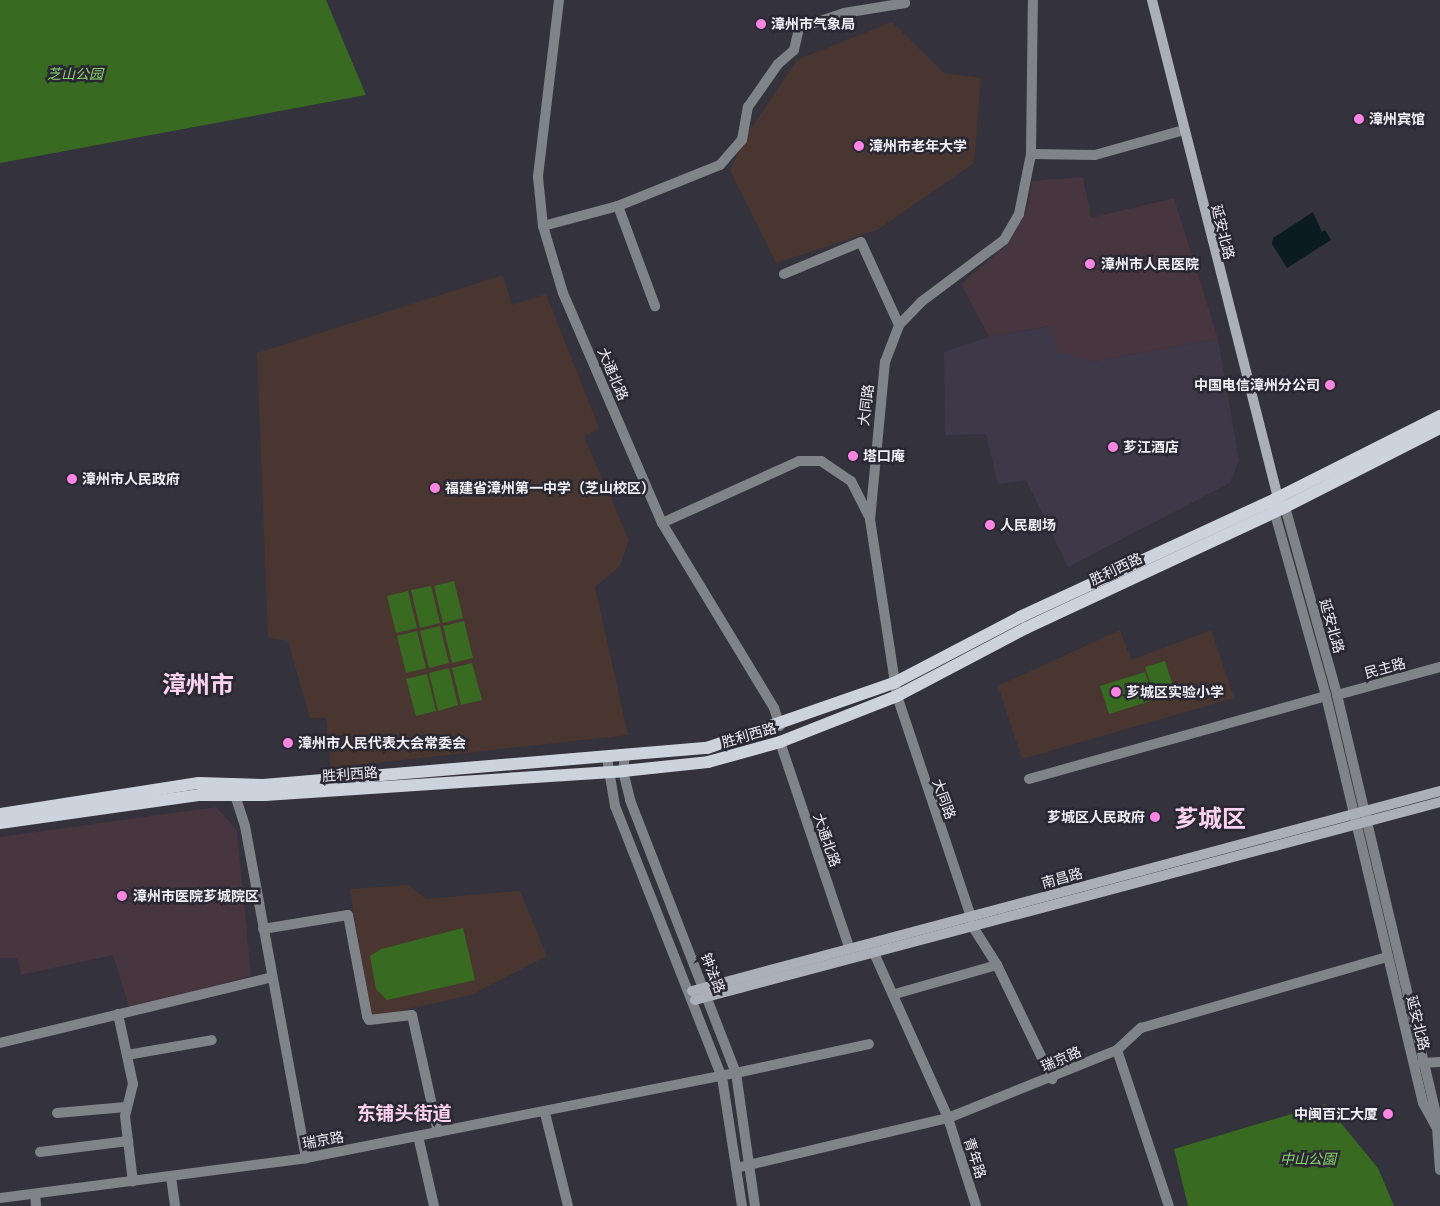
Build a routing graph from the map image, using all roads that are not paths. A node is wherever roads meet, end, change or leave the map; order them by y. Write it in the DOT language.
graph roads {
  1 [pos="559,0"];
  2 [pos="1032,0"];
  3 [pos="1152,0"];
  4 [pos="905,3"];
  5 [pos="1184,130"];
  6 [pos="1030,154"];
  7 [pos="618,206"];
  8 [pos="543,226"];
  9 [pos="784,274"];
  10 [pos="655,306"];
  11 [pos="899,325"];
  12 [pos="1440,416"];
  13 [pos="1440,428"];
  14 [pos="1280,503"];
  15 [pos="1272,512"];
  16 [pos="870,520"];
  17 [pos="662,523"];
  18 [pos="1440,667"];
  19 [pos="895,690"];
  20 [pos="1337,695"];
  21 [pos="1326,696"];
  22 [pos="780,726"];
  23 [pos="780,742"];
  24 [pos="625,756"];
  25 [pos="607,764"];
  26 [pos="623,771"];
  27 [pos="1029,779"];
  28 [pos="234,790"];
  29 [pos="1440,791"];
  30 [pos="1440,802"];
  31 [pos="1365,811"];
  32 [pos="0,814"];
  33 [pos="1352,814"];
  34 [pos="0,823"];
  35 [pos="1367,823"];
  36 [pos="1356,827"];
  37 [pos="972,922"];
  38 [pos="263,929"];
  39 [pos="849,947"];
  40 [pos="874,953"];
  41 [pos="1387,958"];
  42 [pos="997,964"];
  43 [pos="272,977"];
  44 [pos="706,990"];
  45 [pos="895,994"];
  46 [pos="694,996"];
  47 [pos="118,1014"];
  48 [pos="212,1040"];
  49 [pos="0,1043"];
  50 [pos="869,1044"];
  51 [pos="1117,1050"];
  52 [pos="127,1055"];
  53 [pos="1440,1062"];
  54 [pos="1422,1063"];
  55 [pos="736,1073"];
  56 [pos="722,1077"];
  57 [pos="1052,1079"];
  58 [pos="126,1107"];
  59 [pos="57,1113"];
  60 [pos="545,1113"];
  61 [pos="948,1118"];
  62 [pos="1438,1126"];
  63 [pos="438,1132"];
  64 [pos="418,1136"];
  65 [pos="128,1141"];
  66 [pos="40,1152"];
  67 [pos="306,1158"];
  68 [pos="748,1166"];
  69 [pos="736,1168"];
  70 [pos="1440,1170"];
  71 [pos="171,1177"];
  72 [pos="133,1182"];
  73 [pos="35,1194"];
  74 [pos="0,1198"];
  75 [pos="36,1206"];
  76 [pos="175,1206"];
  77 [pos="434,1206"];
  78 [pos="568,1206"];
  79 [pos="742,1206"];
  80 [pos="755,1206"];
  81 [pos="976,1206"];
  82 [pos="1169,1206"];
  1 -- 8 [label="street, 大通北路"];
  2 -- 6 [label="street, 大同路"];
  3 -- 5 [label="main road, 延安北路"];
  4 -- 7 [label="street"];
  5 -- 6 [label="street"];
  5 -- 14 [label="main road, 延安北路"];
  6 -- 11 [label="street, 大同路"];
  7 -- 8 [label="street"];
  7 -- 10 [label="street"];
  8 -- 17 [label="street, 大通北路"];
  9 -- 11 [label="street"];
  11 -- 16 [label="street, 大同路"];
  12 -- 14 [label="main road, 胜利西路"];
  13 -- 14 [label="main road, 胜利西路"];
  14 -- 15 [label="main road, 胜利西路"];
  14 -- 19 [label="main road, 胜利西路"];
  14 -- 20 [label="street, 延安北路"];
  15 -- 19 [label="main road, 胜利西路"];
  15 -- 21 [label="street, 延安北路"];
  16 -- 17 [label="street"];
  16 -- 19 [label="street, 大同路"];
  17 -- 22 [label="street, 大通北路"];
  18 -- 20 [label="street, 民主路"];
  19 -- 22 [label="main road"];
  19 -- 23 [label="main road, 胜利西路"];
  19 -- 37 [label="street, 大同路"];
  20 -- 31 [label="street, 延安北路"];
  21 -- 27 [label="street"];
  21 -- 33 [label="street, 延安北路"];
  22 -- 24 [label="main road"];
  23 -- 26 [label="main road, 胜利西路"];
  23 -- 39 [label="street, 大通北路"];
  24 -- 25 [label="main road"];
  24 -- 26 [label="street, 钟法路"];
  25 -- 26 [label="main road, 胜利西路"];
  25 -- 28 [label="main road, 胜利西路"];
  25 -- 46 [label="street, 钟法路"];
  26 -- 44 [label="street, 钟法路"];
  28 -- 32 [label="main road"];
  28 -- 34 [label="main road, 胜利西路"];
  28 -- 38 [label="street"];
  29 -- 31 [label="main road, 南昌路"];
  30 -- 35 [label="main road, 南昌路"];
  31 -- 33 [label="main road, 南昌路"];
  31 -- 35 [label="street, 延安北路"];
  33 -- 36 [label="street, 延安北路"];
  33 -- 37 [label="main road, 南昌路"];
  35 -- 36 [label="main road, 南昌路"];
  35 -- 54 [label="street, 延安北路"];
  36 -- 37 [label="main road, 南昌路"];
  36 -- 41 [label="street, 延安北路"];
  37 -- 39 [label="main road, 南昌路"];
  37 -- 40 [label="main road, 南昌路"];
  37 -- 42 [label="street, 大同路"];
  38 -- 43 [label="street"];
  38 -- 63 [label="street"];
  39 -- 44 [label="main road, 南昌路"];
  40 -- 44 [label="main road, 南昌路"];
  40 -- 45 [label="street, 青年路"];
  41 -- 51 [label="street, 瑞京路"];
  41 -- 62 [label="street, 延安北路"];
  42 -- 45 [label="street"];
  42 -- 57 [label="street, 大同路"];
  43 -- 47 [label="street"];
  43 -- 67 [label="street"];
  44 -- 46 [label="main road, 南昌路"];
  44 -- 55 [label="street, 钟法路"];
  45 -- 61 [label="street, 青年路"];
  46 -- 56 [label="street, 钟法路"];
  47 -- 49 [label="street"];
  47 -- 52 [label="street"];
  48 -- 52 [label="street"];
  50 -- 55 [label="street, 瑞京路"];
  51 -- 57 [label="street, 瑞京路"];
  51 -- 82 [label="street"];
  52 -- 58 [label="street"];
  53 -- 54 [label="street"];
  54 -- 62 [label="street, 延安北路"];
  55 -- 56 [label="street, 瑞京路"];
  55 -- 68 [label="street, 钟法路"];
  56 -- 60 [label="street, 瑞京路"];
  56 -- 69 [label="street, 钟法路"];
  57 -- 61 [label="street, 瑞京路"];
  58 -- 59 [label="street"];
  58 -- 65 [label="street"];
  60 -- 63 [label="street, 瑞京路"];
  60 -- 78 [label="street"];
  61 -- 68 [label="street, 瑞京路"];
  61 -- 81 [label="street, 青年路"];
  62 -- 70 [label="street"];
  63 -- 64 [label="street, 瑞京路"];
  64 -- 67 [label="street, 瑞京路"];
  64 -- 77 [label="street"];
  65 -- 66 [label="street"];
  65 -- 72 [label="street"];
  67 -- 71 [label="street, 瑞京路"];
  68 -- 69 [label="street, 瑞京路"];
  68 -- 80 [label="street, 钟法路"];
  69 -- 79 [label="street, 钟法路"];
  71 -- 72 [label="street, 瑞京路"];
  71 -- 76 [label="street"];
  72 -- 73 [label="street, 瑞京路"];
  73 -- 74 [label="street, 瑞京路"];
  73 -- 75 [label="street"];
}
